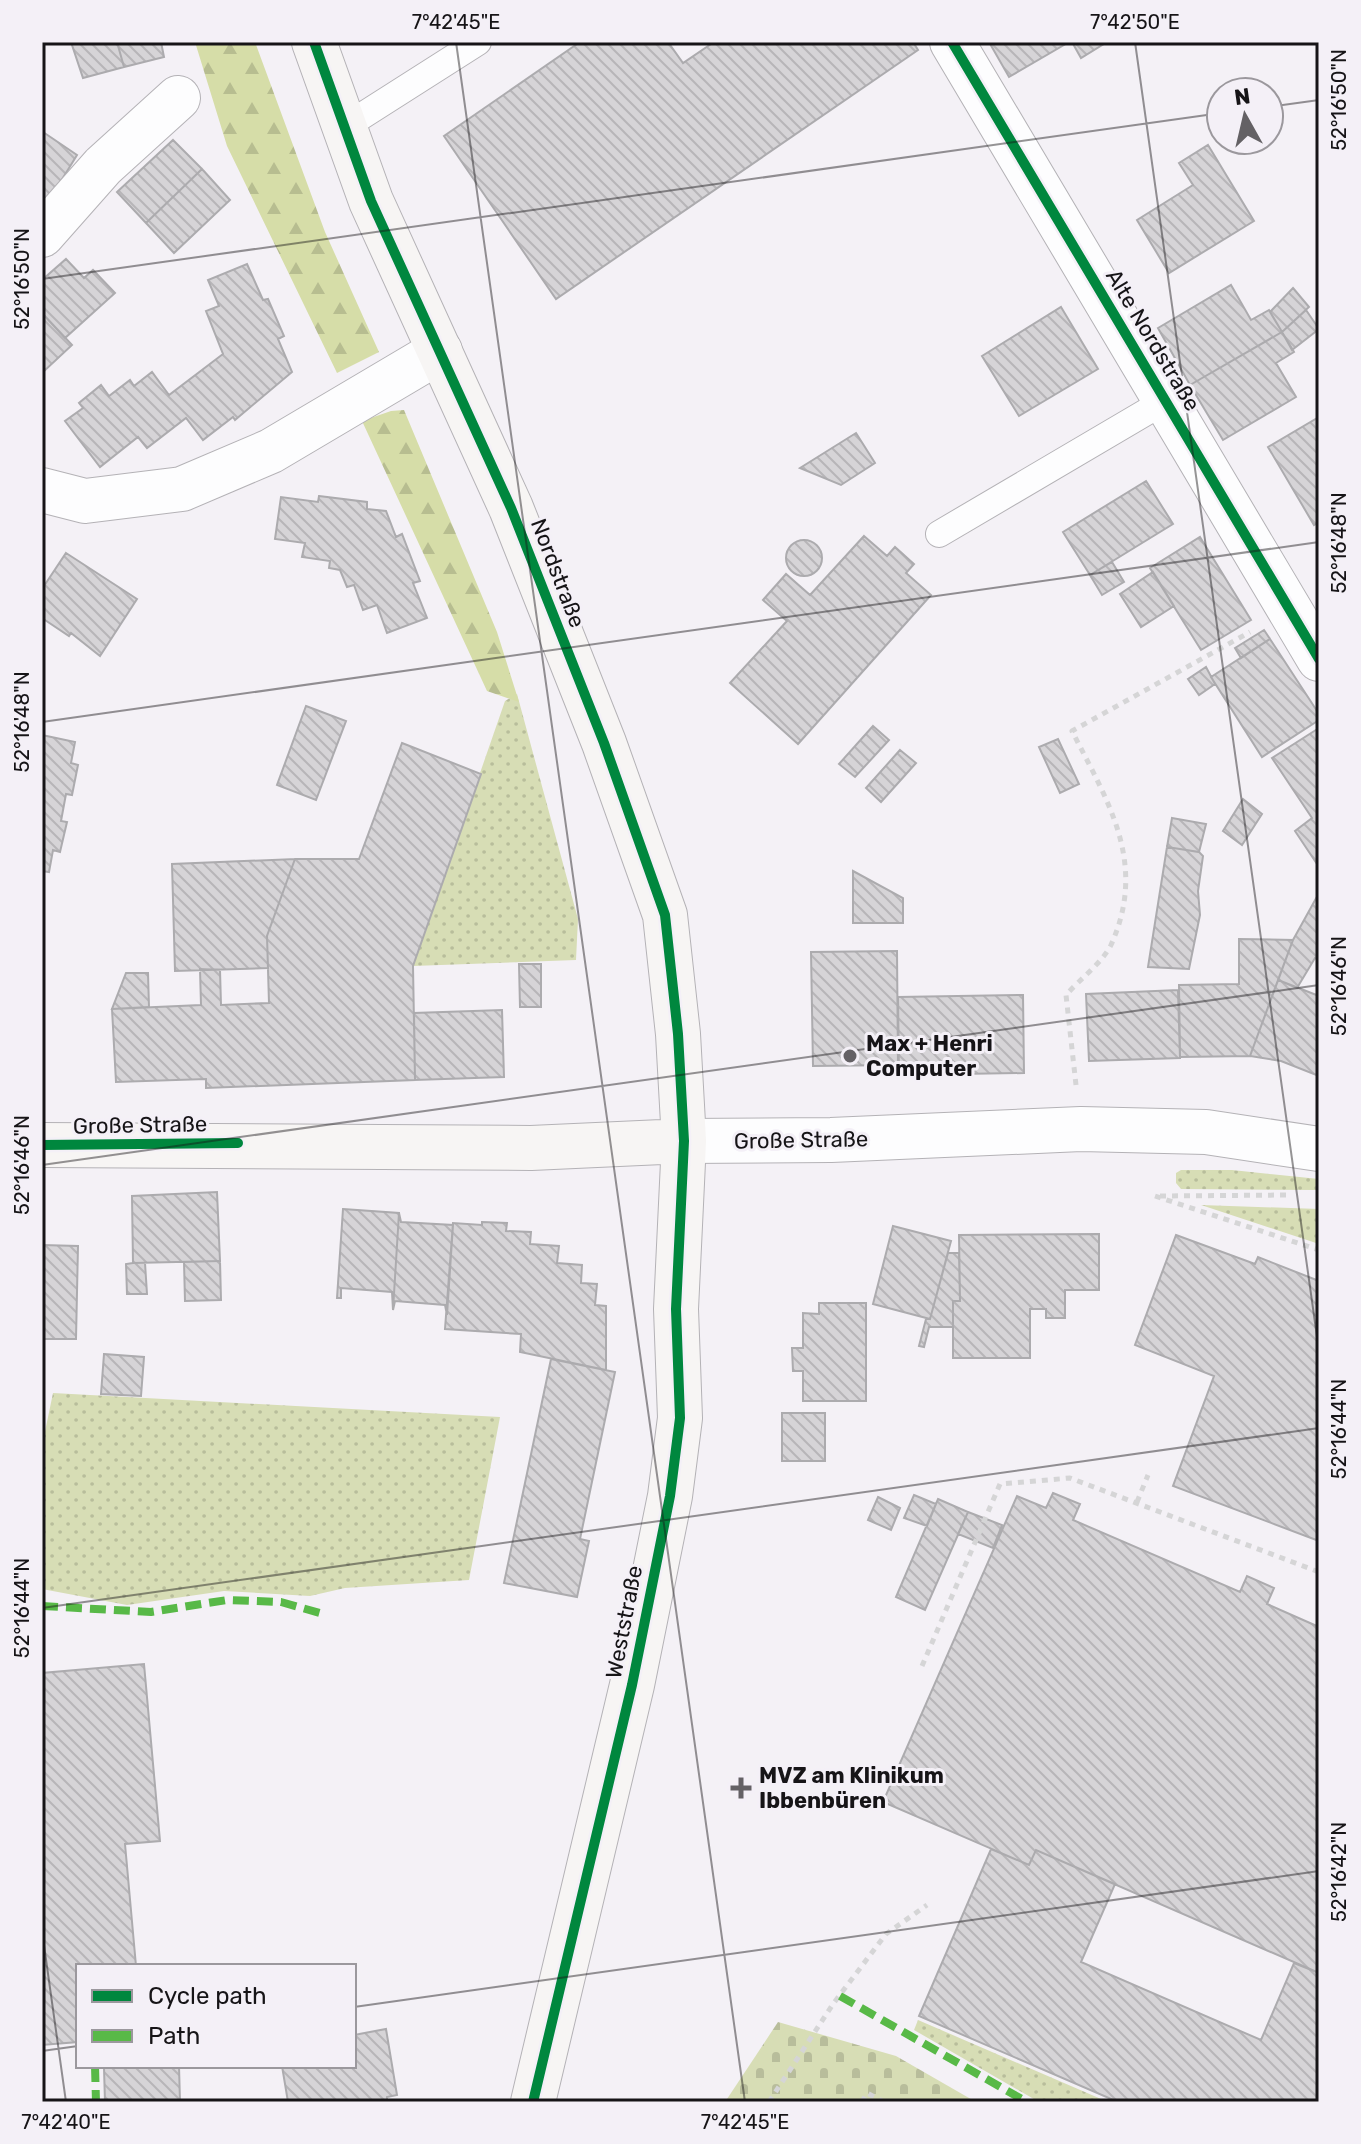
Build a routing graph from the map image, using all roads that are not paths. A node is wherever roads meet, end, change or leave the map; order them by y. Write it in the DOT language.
graph roads {
  1 [pos="314,42"];
  2 [pos="478,42"];
  3 [pos="952,42"];
  4 [pos="178,98"];
  5 [pos="343,128"];
  6 [pos="42,235"];
  7 [pos="440,351"];
  8 [pos="1165,401"];
  9 [pos="42,490"];
  10 [pos="939,534"];
  11 [pos="1319,659"];
  12 [pos="684,1141"];
  13 [pos="42,1145"];
  14 [pos="1319,1149"];
  15 [pos="533,2102"];
  1 -- 5 [label="main road, Nordstraße"];
  2 -- 5 [label="lane"];
  3 -- 8 [label="street, Alte Nordstraße"];
  4 -- 6 [label="street"];
  5 -- 7 [label="main road, Nordstraße"];
  7 -- 9 [label="street"];
  7 -- 12 [label="main road, Nordstraße"];
  8 -- 10 [label="lane"];
  8 -- 11 [label="street, Alte Nordstraße"];
  12 -- 13 [label="main road, Große Straße"];
  12 -- 14 [label="street, Große Straße"];
  12 -- 15 [label="main road, Weststraße"];
}
